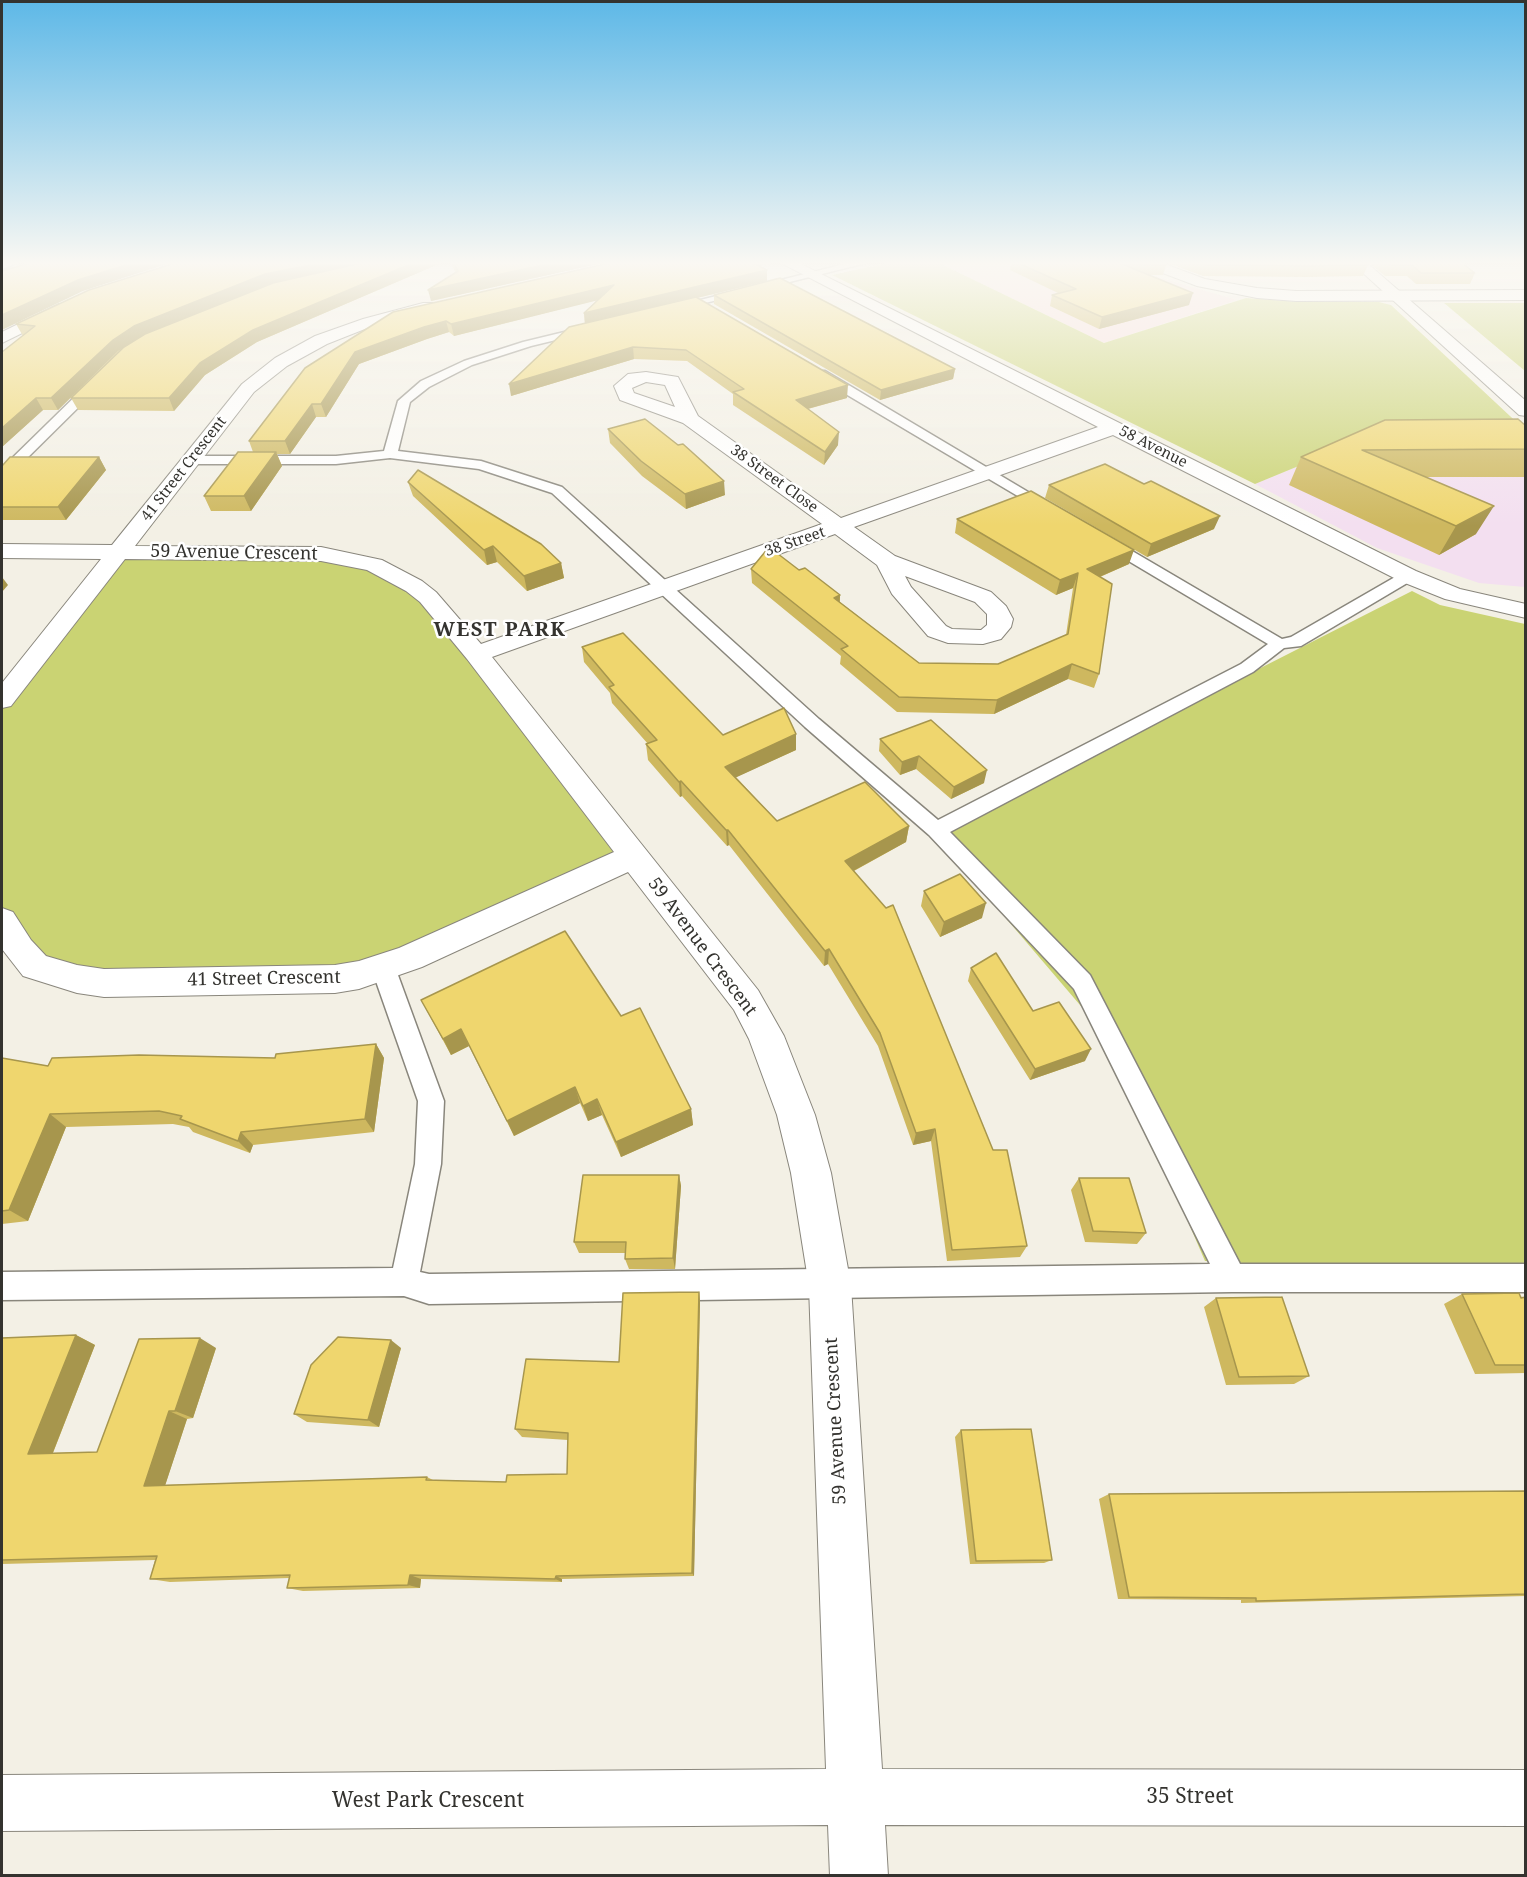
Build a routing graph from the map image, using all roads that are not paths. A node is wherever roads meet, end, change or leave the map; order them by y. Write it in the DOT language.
graph roads {
  1 [pos="303,351"];
  2 [pos="507,351"];
  3 [pos="961,351"];
  4 [pos="1458,351"];
  5 [pos="811,369"];
  6 [pos="108,371"];
  7 [pos="1526,411"];
  8 [pos="690,419"];
  9 [pos="1114,428"];
  10 [pos="390,454"];
  11 [pos="192,460"];
  12 [pos="988,473"];
  13 [pos="2,475"];
  14 [pos="1063,517"];
  15 [pos="840,526"];
  16 [pos="1094,535"];
  17 [pos="2,551"];
  18 [pos="119,551"];
  19 [pos="887,561"];
  20 [pos="1408,576"];
  21 [pos="665,586"];
  22 [pos="1526,611"];
  23 [pos="1279,644"];
  24 [pos="476,654"];
  25 [pos="2,700"];
  26 [pos="936,830"];
  27 [pos="633,856"];
  28 [pos="2,921"];
  29 [pos="383,967"];
  30 [pos="1232,1278"];
  31 [pos="1526,1278"];
  32 [pos="404,1282"];
  33 [pos="2,1286"];
  34 [pos="830,1286"];
  35 [pos="855,1797"];
  36 [pos="1526,1798"];
  37 [pos="2,1803"];
  38 [pos="859,1875"];
  1 -- 11 [label="street, 41 Street Crescent"];
  2 -- 10 [label="lane"];
  3 -- 9 [label="street, 58 Avenue"];
  4 -- 7 [label="street"];
  5 -- 12 [label="lane"];
  6 -- 13 [label="lane"];
  8 -- 15 [label="street, 38 Street Close"];
  9 -- 12 [label="street, 38 Street"];
  9 -- 20 [label="street, 58 Avenue"];
  10 -- 11 [label="lane"];
  10 -- 21 [label="lane"];
  11 -- 18 [label="street, 41 Street Crescent"];
  12 -- 14 [label="lane"];
  12 -- 15 [label="street, 38 Street"];
  15 -- 19 [label="street, 38 Street Close"];
  15 -- 21 [label="street, 38 Street"];
  16 -- 23 [label="lane"];
  17 -- 18 [label="street, 59 Avenue Crescent"];
  18 -- 24 [label="street, 59 Avenue Crescent"];
  18 -- 25 [label="street, 41 Street Crescent"];
  20 -- 22 [label="street, 58 Avenue"];
  20 -- 23 [label="lane"];
  21 -- 24 [label="street, 38 Street"];
  21 -- 26 [label="lane"];
  23 -- 26 [label="lane"];
  24 -- 27 [label="street, 59 Avenue Crescent"];
  26 -- 30 [label="lane"];
  27 -- 29 [label="street, 41 Street Crescent"];
  27 -- 34 [label="street, 59 Avenue Crescent"];
  28 -- 29 [label="street, 41 Street Crescent"];
  29 -- 32 [label="lane"];
  30 -- 31 [label="lane"];
  30 -- 34 [label="lane"];
  32 -- 33 [label="lane"];
  32 -- 34 [label="lane"];
  34 -- 35 [label="street, 59 Avenue Crescent"];
  35 -- 36 [label="street, 35 Street"];
  35 -- 37 [label="street, West Park Crescent"];
  35 -- 38 [label="street, 59 Avenue Crescent"];
}
